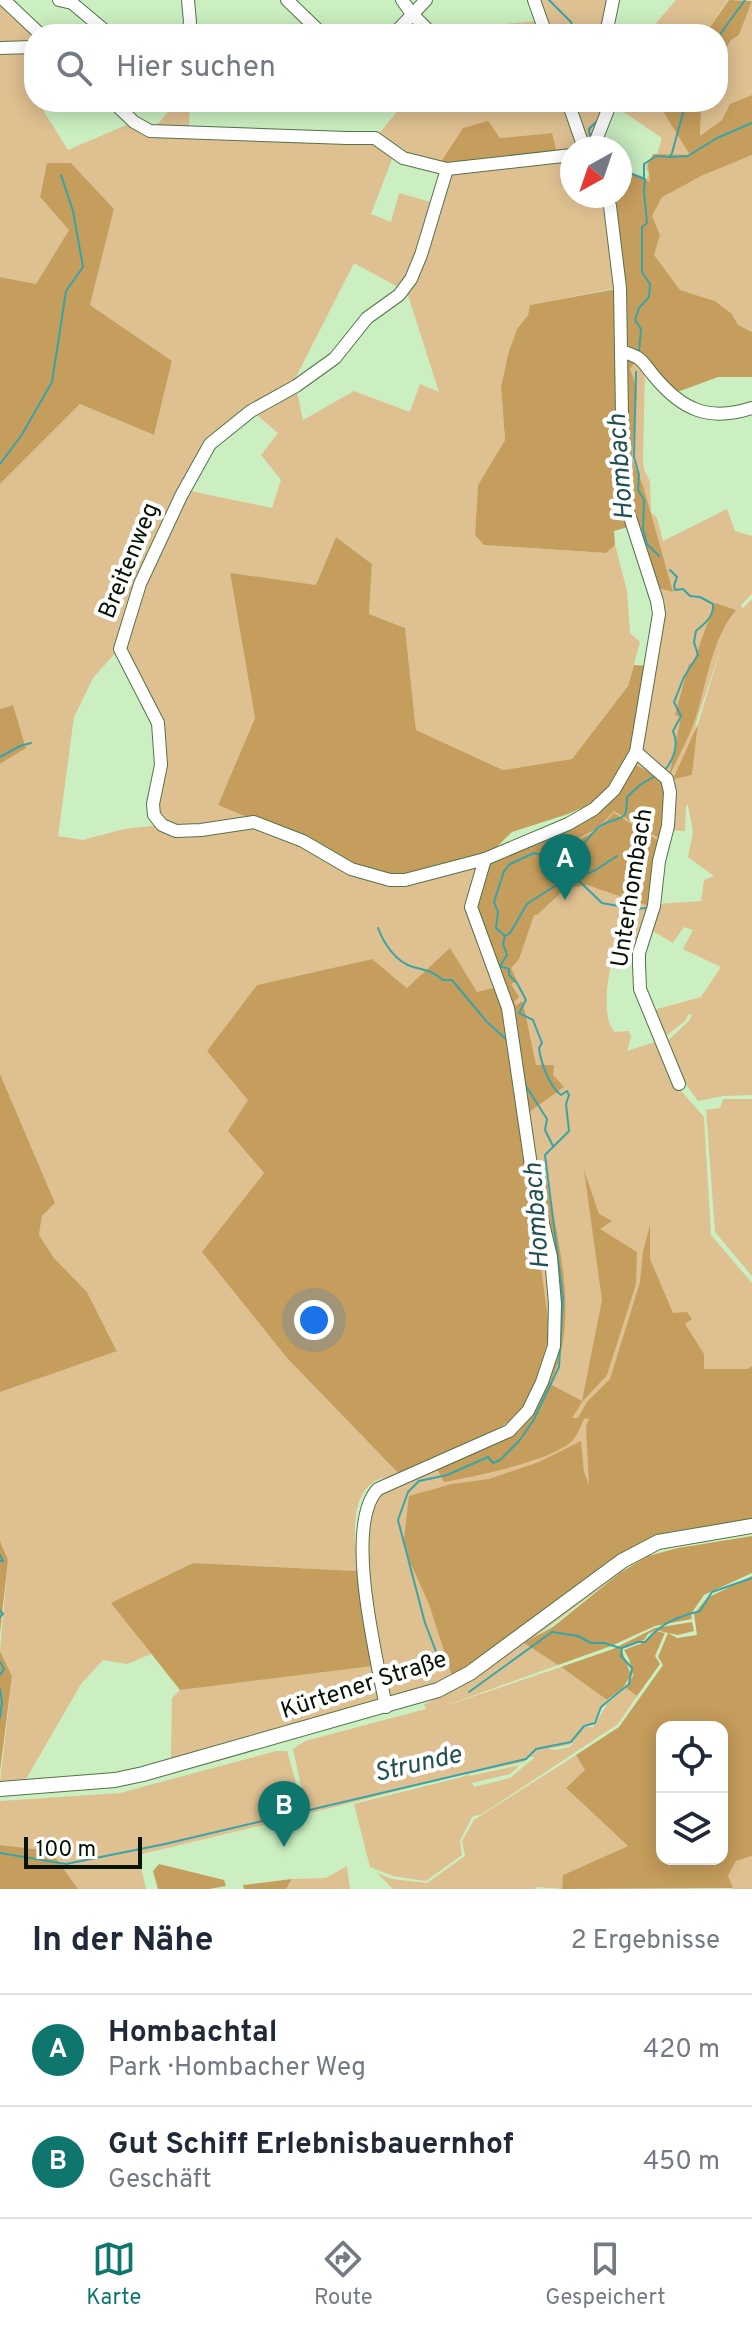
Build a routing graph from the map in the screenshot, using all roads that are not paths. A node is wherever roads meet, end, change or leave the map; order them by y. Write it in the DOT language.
graph roads {
  1 [pos="4,0"];
  2 [pos="59,0"];
  3 [pos="188,0"];
  4 [pos="287,0"];
  5 [pos="402,0"];
  6 [pos="426,0"];
  7 [pos="534,0"];
  8 [pos="613,0"];
  9 [pos="412,14"];
  10 [pos="29,24"];
  11 [pos="97,24"];
  12 [pos="190,24"];
  13 [pos="312,24"];
  14 [pos="403,24"];
  15 [pos="422,24"];
  16 [pos="542,24"];
  17 [pos="608,24"];
  18 [pos="24,47"];
  19 [pos="0,48"];
  20 [pos="124,112"];
  21 [pos="571,112"];
  22 [pos="607,112"];
  23 [pos="580,136"];
  24 [pos="598,136"];
  25 [pos="560,156"];
  26 [pos="447,169"];
  27 [pos="610,208"];
  28 [pos="621,351"];
  29 [pos="752,408"];
  30 [pos="636,752"];
  31 [pos="485,859"];
  32 [pos="679,1084"];
  33 [pos="752,1526"];
  34 [pos="386,1707"];
  35 [pos="0,1789"];
  1 -- 10 [label="street"];
  2 -- 11 [label="street"];
  3 -- 12 [label="street"];
  4 -- 13 [label="street"];
  5 -- 9 [label="street"];
  6 -- 9 [label="street"];
  7 -- 16 [label="street"];
  8 -- 17 [label="street"];
  9 -- 14 [label="street"];
  9 -- 15 [label="street"];
  18 -- 19 [label="street"];
  20 -- 26 [label="street"];
  21 -- 23 [label="street"];
  22 -- 24 [label="street"];
  25 -- 26 [label="street"];
  26 -- 31 [label="street, Breitenweg"];
  27 -- 28 [label="street"];
  28 -- 29 [label="street"];
  28 -- 30 [label="street"];
  30 -- 31 [label="street, Breitenweg"];
  30 -- 32 [label="street, Unterhombach"];
  31 -- 34 [label="street"];
  33 -- 34 [label="main road, Kürtener Straße"];
  34 -- 35 [label="main road, Kürtener Straße"];
}
